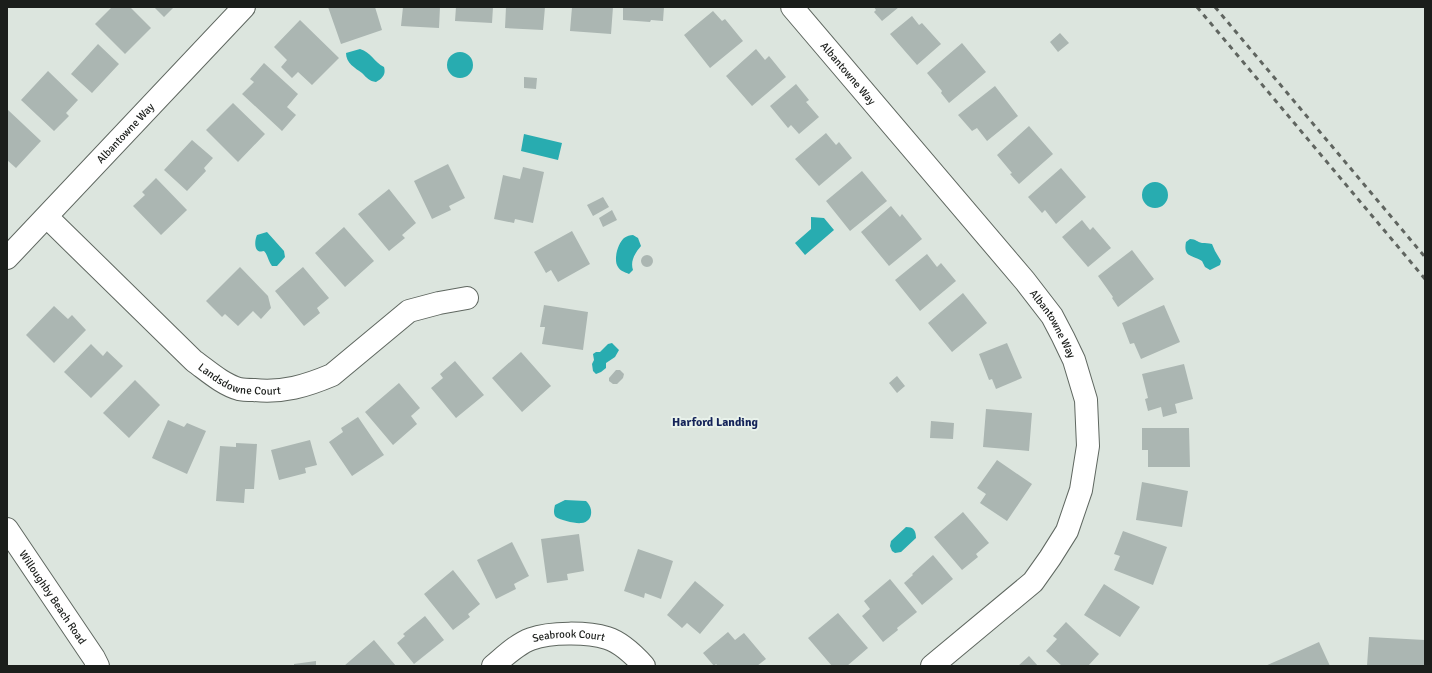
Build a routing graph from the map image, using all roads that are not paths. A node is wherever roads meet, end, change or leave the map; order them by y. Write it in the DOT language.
graph roads {
  1 [pos="244,7"];
  2 [pos="792,7"];
  3 [pos="47,217"];
  4 [pos="7,258"];
  5 [pos="467,298"];
  6 [pos="7,529"];
  7 [pos="98,666"];
  8 [pos="493,666"];
  9 [pos="644,666"];
  10 [pos="932,666"];
  1 -- 3 [label="street, Albantowne Way"];
  2 -- 10 [label="street, Albantowne Way"];
  3 -- 4 [label="street, Albantowne Way"];
  3 -- 5 [label="street, Landsdowne Court"];
  6 -- 7 [label="street, Willoughby Beach Road"];
  8 -- 9 [label="street, Seabrook Court"];
}
